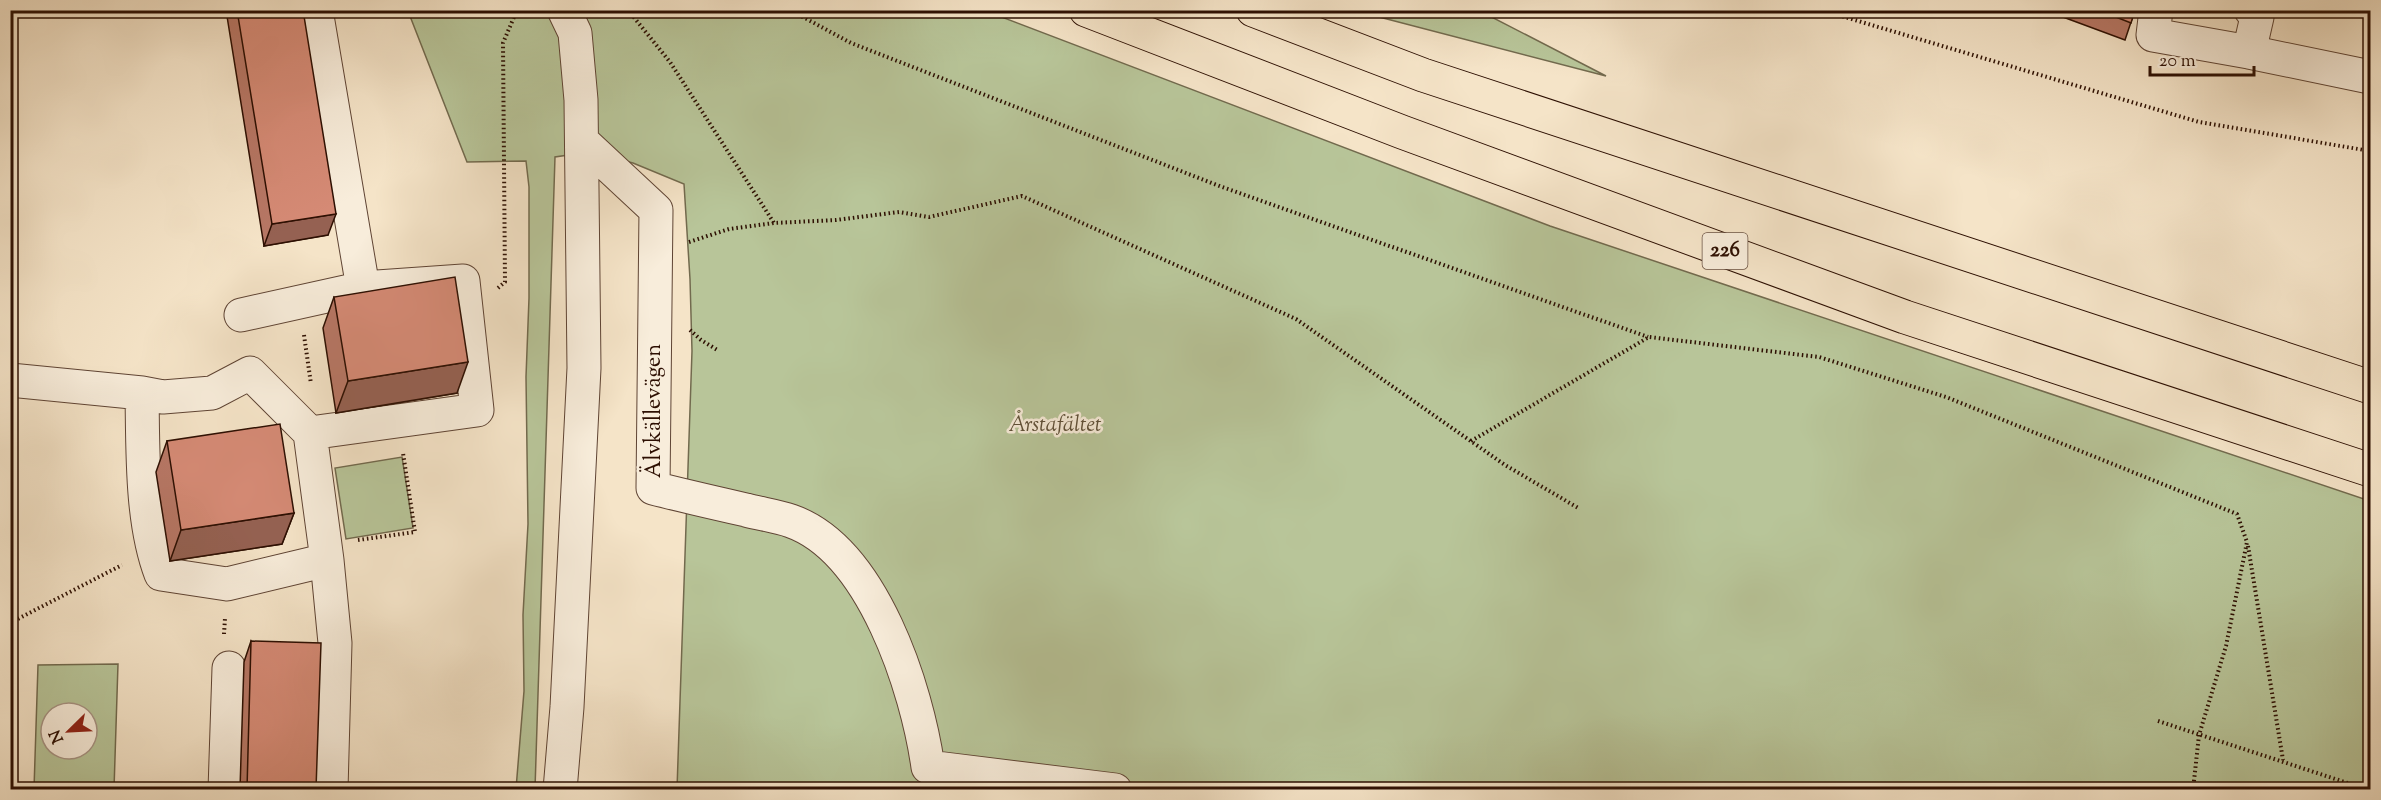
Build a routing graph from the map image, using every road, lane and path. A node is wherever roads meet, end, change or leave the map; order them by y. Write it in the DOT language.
graph roads {
  1 [pos="316,10"];
  2 [pos="517,10"];
  3 [pos="564,10"];
  4 [pos="628,10"];
  5 [pos="790,10"];
  6 [pos="1086,10"];
  7 [pos="1253,10"];
  8 [pos="1821,10"];
  9 [pos="2156,10"];
  10 [pos="2251,10"];
  11 [pos="2249,52"];
  12 [pos="2370,77"];
  13 [pos="582,141"];
  14 [pos="2370,151"];
  15 [pos="774,223"];
  16 [pos="686,253"];
  17 [pos="363,288"];
  18 [pos="299,302"];
  19 [pos="466,312"];
  20 [pos="241,315"];
  21 [pos="687,327"];
  22 [pos="1649,337"];
  23 [pos="719,351"];
  24 [pos="10,380"];
  25 [pos="2370,387"];
  26 [pos="142,393"];
  27 [pos="398,421"];
  28 [pos="314,433"];
  29 [pos="1471,441"];
  30 [pos="2370,470"];
  31 [pos="1580,509"];
  32 [pos="2247,542"];
  33 [pos="152,549"];
  34 [pos="326,553"];
  35 [pos="227,584"];
  36 [pos="10,623"];
  37 [pos="229,668"];
  38 [pos="2158,721"];
  39 [pos="2199,735"];
  40 [pos="2283,760"];
  41 [pos="225,789"];
  42 [pos="331,789"];
  43 [pos="560,789"];
  44 [pos="1115,789"];
  45 [pos="2193,789"];
  46 [pos="2369,789"];
  1 -- 17 [label="street"];
  2 -- 19 [label="path"];
  3 -- 13 [label="street"];
  4 -- 15 [label="path"];
  5 -- 22 [label="path"];
  6 -- 30 [label="highway, 226"];
  7 -- 25 [label="highway"];
  8 -- 14 [label="path"];
  9 -- 11 [label="street"];
  10 -- 11 [label="street"];
  11 -- 12 [label="street"];
  13 -- 43 [label="street"];
  13 -- 44 [label="street, Älvkällevägen"];
  15 -- 16 [label="path"];
  15 -- 29 [label="path"];
  17 -- 18 [label="street"];
  17 -- 19 [label="street"];
  18 -- 20 [label="street"];
  18 -- 28 [label="path"];
  19 -- 27 [label="street"];
  21 -- 23 [label="path"];
  22 -- 29 [label="path"];
  22 -- 32 [label="path"];
  24 -- 26 [label="street"];
  26 -- 28 [label="street"];
  26 -- 33 [label="street"];
  27 -- 28 [label="street"];
  27 -- 34 [label="path"];
  28 -- 34 [label="street"];
  29 -- 31 [label="path"];
  32 -- 39 [label="path"];
  32 -- 40 [label="path"];
  33 -- 35 [label="street"];
  33 -- 36 [label="path"];
  34 -- 35 [label="street"];
  34 -- 42 [label="street"];
  35 -- 37 [label="path"];
  37 -- 41 [label="street"];
  38 -- 39 [label="path"];
  39 -- 40 [label="path"];
  39 -- 45 [label="path"];
  40 -- 46 [label="path"];
}
